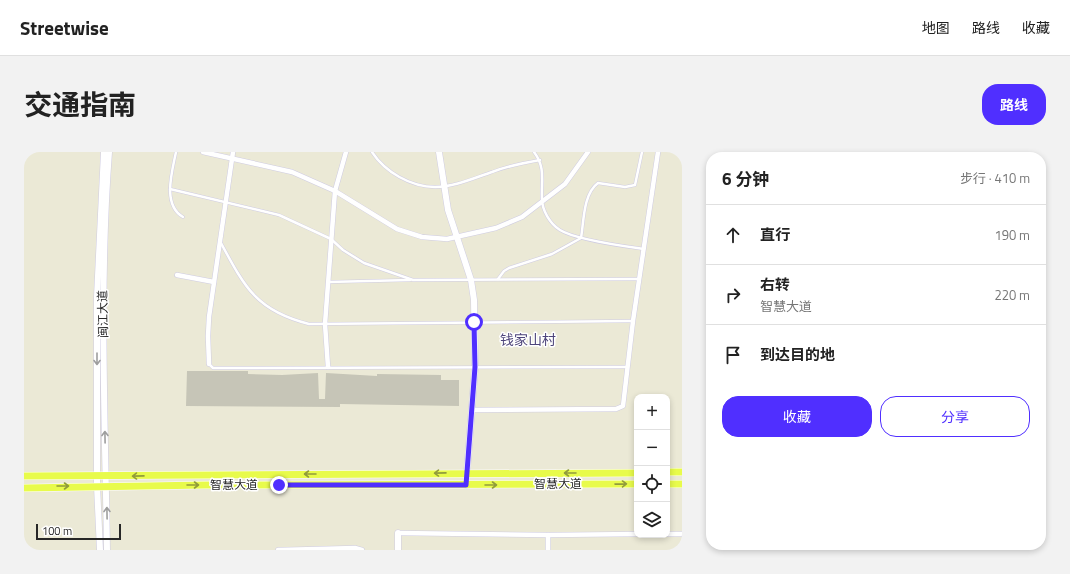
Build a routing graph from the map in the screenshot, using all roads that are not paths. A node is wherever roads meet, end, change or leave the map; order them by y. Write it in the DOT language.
graph roads {
  1 [pos="104,152"];
  2 [pos="109,152"];
  3 [pos="176,152"];
  4 [pos="203,152"];
  5 [pos="233,152"];
  6 [pos="346,152"];
  7 [pos="372,152"];
  8 [pos="439,152"];
  9 [pos="534,152"];
  10 [pos="588,152"];
  11 [pos="642,152"];
  12 [pos="658,152"];
  13 [pos="232,158"];
  14 [pos="540,160"];
  15 [pos="443,186"];
  16 [pos="170,189"];
  17 [pos="335,191"];
  18 [pos="226,202"];
  19 [pos="542,203"];
  20 [pos="183,217"];
  21 [pos="457,237"];
  22 [pos="581,238"];
  23 [pos="331,239"];
  24 [pos="220,242"];
  25 [pos="644,249"];
  26 [pos="177,275"];
  27 [pos="640,279"];
  28 [pos="413,280"];
  29 [pos="471,280"];
  30 [pos="498,280"];
  31 [pos="214,282"];
  32 [pos="328,282"];
  33 [pos="633,321"];
  34 [pos="474,322"];
  35 [pos="325,324"];
  36 [pos="209,364"];
  37 [pos="628,366"];
  38 [pos="328,367"];
  39 [pos="475,367"];
  40 [pos="472,410"];
  41 [pos="634,472"];
  42 [pos="670,472"];
  43 [pos="682,472"];
  44 [pos="466,473"];
  45 [pos="24,476"];
  46 [pos="97,476"];
  47 [pos="106,476"];
  48 [pos="634,484"];
  49 [pos="670,484"];
  50 [pos="682,484"];
  51 [pos="466,485"];
  52 [pos="97,486"];
  53 [pos="106,486"];
  54 [pos="24,488"];
  55 [pos="398,533"];
  56 [pos="634,534"];
  57 [pos="670,534"];
  58 [pos="682,534"];
  59 [pos="548,535"];
  60 [pos="100,550"];
  61 [pos="107,550"];
  62 [pos="278,550"];
  63 [pos="362,550"];
  64 [pos="398,550"];
  65 [pos="548,550"];
  1 -- 46 [label="street, 闽江大道, one-way"];
  47 -- 2 [label="street, 闽江大道, one-way"];
  3 -- 16 [label="lane"];
  4 -- 13 [label="street"];
  5 -- 13 [label="street"];
  6 -- 17 [label="street"];
  7 -- 15 [label="lane"];
  8 -- 15 [label="street"];
  9 -- 14 [label="lane"];
  10 -- 19 [label="street"];
  11 -- 22 [label="lane"];
  12 -- 25 [label="street"];
  13 -- 17 [label="street"];
  13 -- 18 [label="street"];
  14 -- 15 [label="lane"];
  14 -- 19 [label="lane"];
  15 -- 21 [label="street"];
  16 -- 18 [label="lane"];
  16 -- 20 [label="lane"];
  17 -- 21 [label="street"];
  17 -- 23 [label="street"];
  18 -- 23 [label="lane"];
  18 -- 24 [label="street"];
  19 -- 21 [label="street"];
  19 -- 22 [label="lane"];
  21 -- 29 [label="street"];
  22 -- 25 [label="lane"];
  22 -- 30 [label="lane"];
  23 -- 28 [label="lane"];
  23 -- 32 [label="street"];
  24 -- 31 [label="street"];
  24 -- 35 [label="lane"];
  25 -- 27 [label="street"];
  26 -- 31 [label="street"];
  27 -- 30 [label="lane"];
  27 -- 33 [label="street"];
  28 -- 29 [label="lane"];
  28 -- 32 [label="lane"];
  29 -- 30 [label="lane"];
  29 -- 34 [label="street"];
  31 -- 36 [label="street"];
  32 -- 35 [label="street"];
  33 -- 34 [label="lane"];
  33 -- 37 [label="street"];
  34 -- 35 [label="lane"];
  34 -- 39 [label="street"];
  35 -- 38 [label="street"];
  36 -- 38 [label="lane"];
  37 -- 39 [label="lane"];
  37 -- 40 [label="street"];
  38 -- 39 [label="lane"];
  39 -- 40 [label="street"];
  40 -- 44 [label="street"];
  41 -- 44 [label="main road, 智慧大道, one-way"];
  42 -- 43 [label="main road"];
  44 -- 47 [label="main road, 智慧大道, one-way"];
  44 -- 51 [label="street"];
  45 -- 46 [label="main road, 智慧大道"];
  46 -- 47 [label="main road, 智慧大道"];
  46 -- 52 [label="street, 闽江大道"];
  47 -- 53 [label="street, 闽江大道"];
  51 -- 48 [label="main road, 智慧大道, one-way"];
  49 -- 50 [label="main road"];
  53 -- 51 [label="main road, 智慧大道, one-way"];
  52 -- 53 [label="main road, 智慧大道"];
  54 -- 52 [label="main road, 智慧大道, one-way"];
  52 -- 60 [label="street, 闽江大道"];
  61 -- 53 [label="street, 闽江大道, one-way"];
  55 -- 59 [label="street"];
  55 -- 64 [label="street"];
  56 -- 59 [label="street"];
  57 -- 58 [label="street"];
  59 -- 65 [label="street"];
  62 -- 63 [label="street"];
}
